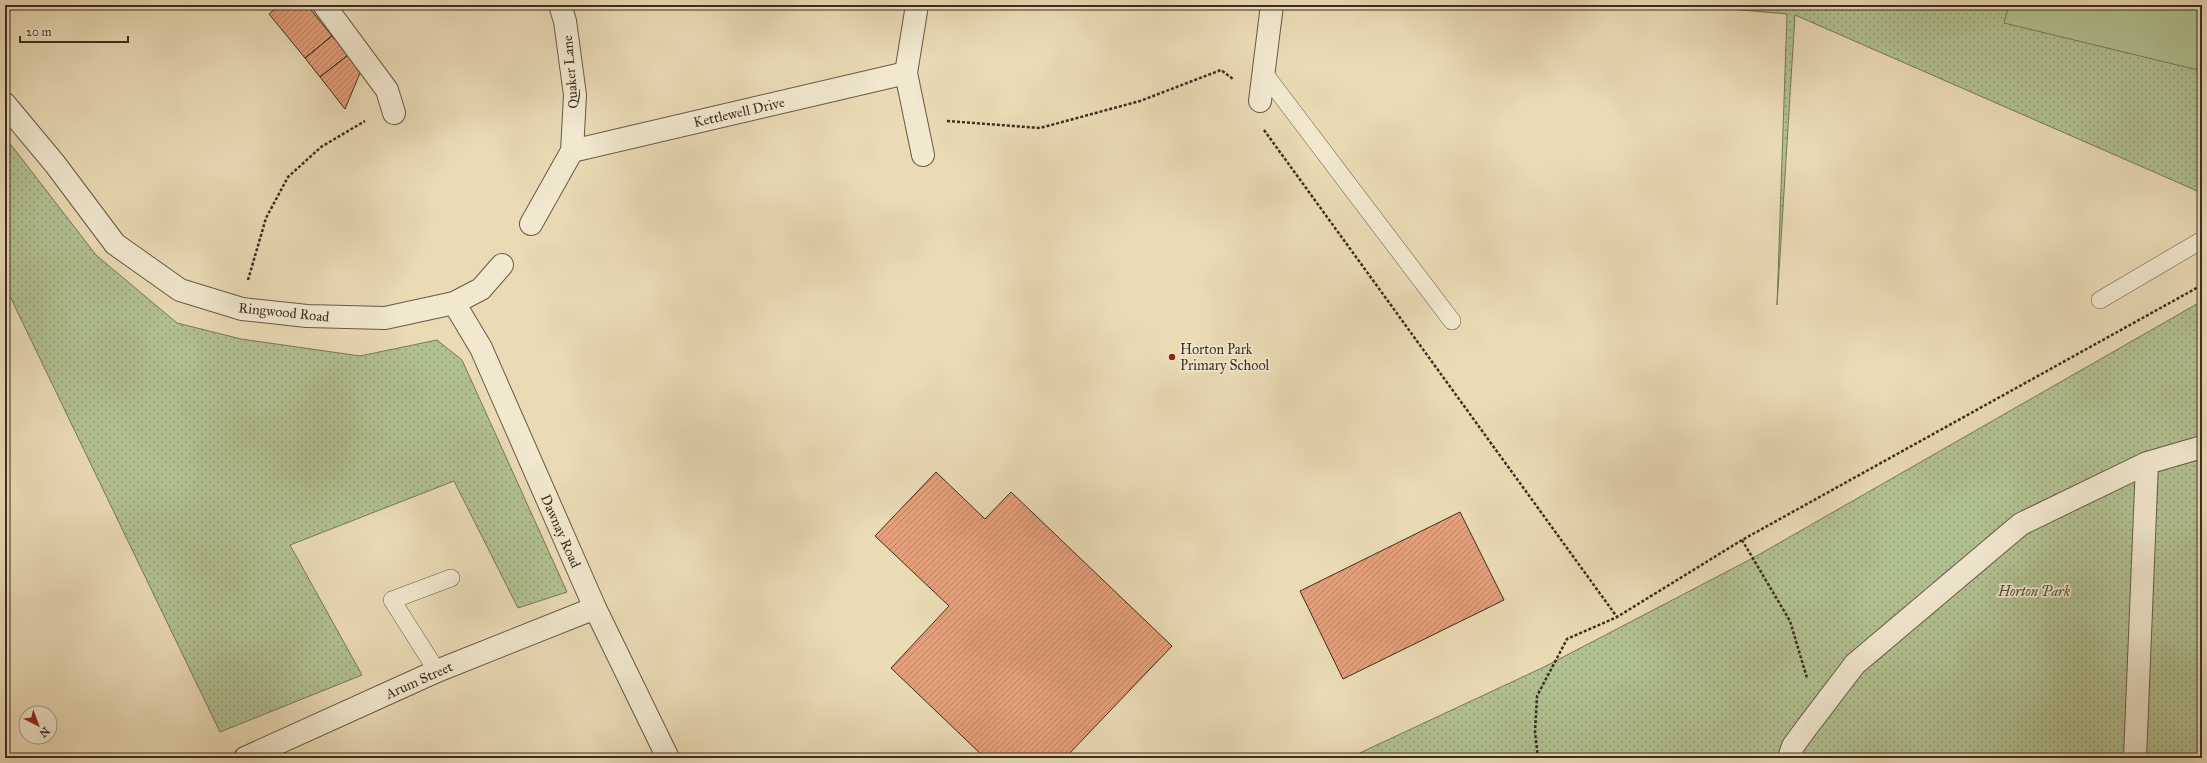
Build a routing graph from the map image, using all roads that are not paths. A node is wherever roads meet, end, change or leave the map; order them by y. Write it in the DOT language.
graph roads {
  1 [pos="324,5"];
  2 [pos="560,5"];
  3 [pos="917,5"];
  4 [pos="1272,5"];
  5 [pos="906,73"];
  6 [pos="1264,73"];
  7 [pos="1260,102"];
  8 [pos="5,104"];
  9 [pos="394,113"];
  10 [pos="572,152"];
  11 [pos="923,155"];
  12 [pos="531,224"];
  13 [pos="2202,240"];
  14 [pos="502,265"];
  15 [pos="2100,300"];
  16 [pos="454,303"];
  17 [pos="1452,321"];
  18 [pos="2202,448"];
  19 [pos="2147,463"];
  20 [pos="451,578"];
  21 [pos="595,608"];
  22 [pos="437,671"];
  23 [pos="245,758"];
  24 [pos="668,758"];
  25 [pos="1789,758"];
  26 [pos="2135,758"];
  1 -- 9 [label="street"];
  2 -- 10 [label="street, Quaker Lane"];
  3 -- 5 [label="street"];
  4 -- 6 [label="street"];
  5 -- 10 [label="street, Kettlewell Drive"];
  5 -- 11 [label="street"];
  6 -- 7 [label="street"];
  6 -- 17 [label="lane"];
  8 -- 16 [label="street, Ringwood Road"];
  10 -- 12 [label="street, Quaker Lane"];
  13 -- 15 [label="lane"];
  14 -- 16 [label="street"];
  16 -- 21 [label="street, Dawnay Road"];
  18 -- 19 [label="street"];
  19 -- 25 [label="street"];
  19 -- 26 [label="street"];
  20 -- 22 [label="lane"];
  21 -- 22 [label="street, Arum Street"];
  21 -- 24 [label="street, Dawnay Road"];
  22 -- 23 [label="street, Arum Street"];
}
